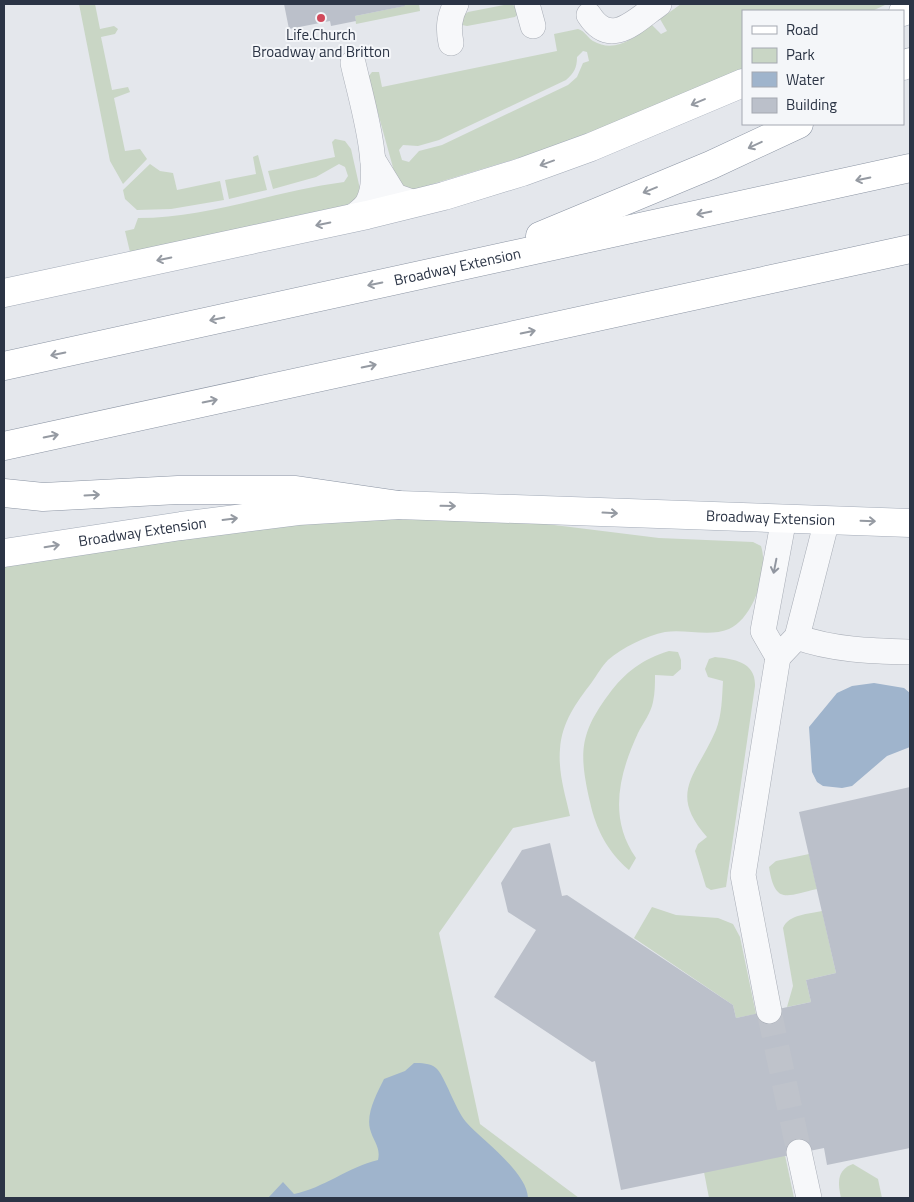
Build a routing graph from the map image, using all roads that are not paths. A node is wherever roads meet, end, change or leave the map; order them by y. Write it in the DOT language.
graph roads {
  1 [pos="456,4"];
  2 [pos="659,4"];
  3 [pos="589,15"];
  4 [pos="451,43"];
  5 [pos="353,62"];
  6 [pos="742,83"];
  7 [pos="797,125"];
  8 [pos="373,160"];
  9 [pos="910,168"];
  10 [pos="415,203"];
  11 [pos="352,218"];
  12 [pos="910,248"];
  13 [pos="474,263"];
  14 [pos="4,293"];
  15 [pos="4,366"];
  16 [pos="4,446"];
  17 [pos="4,493"];
  18 [pos="399,505"];
  19 [pos="784,518"];
  20 [pos="827,520"];
  21 [pos="910,523"];
  22 [pos="4,553"];
  23 [pos="797,637"];
  24 [pos="910,652"];
  25 [pos="778,657"];
  26 [pos="769,1011"];
  27 [pos="799,1152"];
  28 [pos="809,1198"];
  1 -- 4 [label="street"];
  2 -- 3 [label="street"];
  5 -- 8 [label="street"];
  6 -- 10 [label="main road, one-way"];
  7 -- 13 [label="main road, one-way"];
  8 -- 10 [label="street"];
  8 -- 11 [label="street"];
  9 -- 13 [label="main road, Broadway Extension, one-way"];
  10 -- 11 [label="main road"];
  11 -- 14 [label="main road, one-way"];
  16 -- 12 [label="main road, one-way"];
  13 -- 15 [label="main road, Broadway Extension, one-way"];
  17 -- 18 [label="main road, one-way"];
  18 -- 19 [label="main road, Broadway Extension, one-way"];
  22 -- 18 [label="main road, Broadway Extension, one-way"];
  19 -- 20 [label="main road, Broadway Extension"];
  19 -- 25 [label="street, one-way"];
  20 -- 21 [label="main road, Broadway Extension, one-way"];
  20 -- 23 [label="street"];
  23 -- 24 [label="street"];
  23 -- 25 [label="street"];
  25 -- 26 [label="street"];
  27 -- 28 [label="street"];
}
